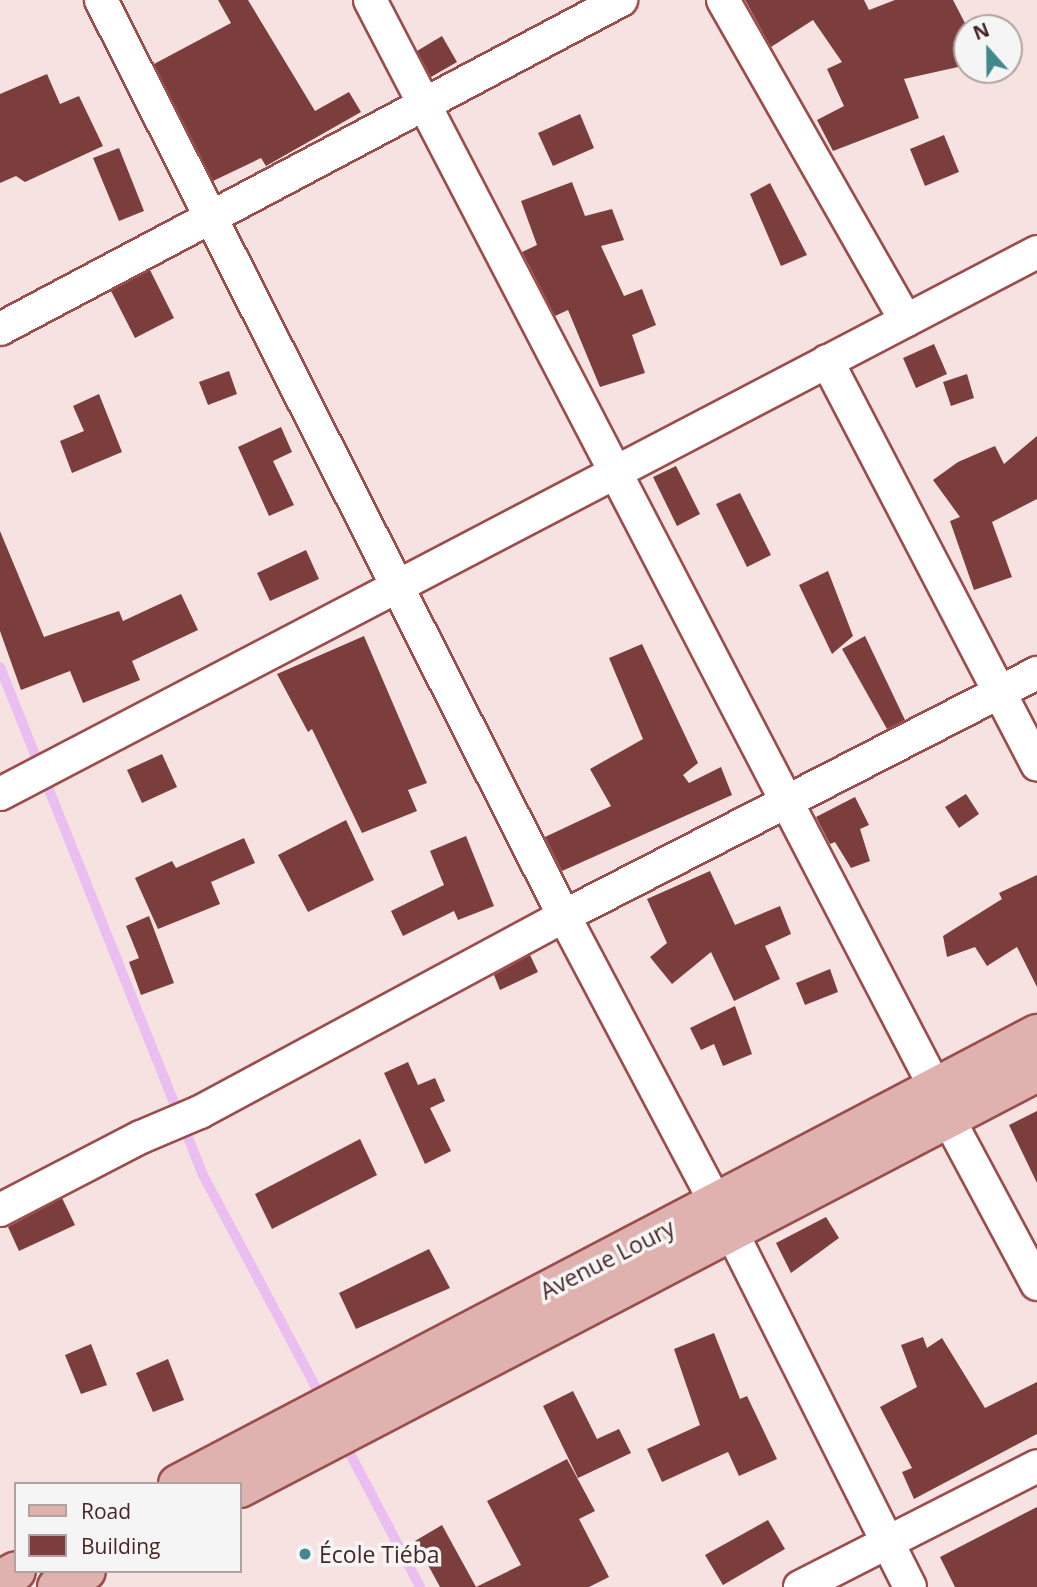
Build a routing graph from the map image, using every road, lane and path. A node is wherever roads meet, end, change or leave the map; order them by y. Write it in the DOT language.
graph roads {
  1 [pos="101,0"];
  2 [pos="370,0"];
  3 [pos="621,0"];
  4 [pos="723,0"];
  5 [pos="422,106"];
  6 [pos="213,218"];
  7 [pos="1037,252"];
  8 [pos="906,321"];
  9 [pos="0,329"];
  10 [pos="827,361"];
  11 [pos="615,476"];
  12 [pos="400,586"];
  13 [pos="1037,673"];
  14 [pos="999,692"];
  15 [pos="1037,765"];
  16 [pos="10,789"];
  17 [pos="787,804"];
  18 [pos="564,916"];
  19 [pos="1037,1034"];
  20 [pos="1037,1072"];
  21 [pos="942,1103"];
  22 [pos="0,1210"];
  23 [pos="723,1217"];
  24 [pos="1037,1284"];
  25 [pos="317,1427"];
  26 [pos="1037,1466"];
  27 [pos="182,1482"];
  28 [pos="242,1486"];
  29 [pos="888,1542"];
  30 [pos="82,1573"];
  31 [pos="57,1587"];
  32 [pos="800,1587"];
  33 [pos="911,1587"];
  1 -- 6 [label="street"];
  2 -- 5 [label="street"];
  3 -- 5 [label="street"];
  4 -- 8 [label="street"];
  5 -- 6 [label="street"];
  5 -- 11 [label="street"];
  6 -- 9 [label="street"];
  6 -- 12 [label="street"];
  7 -- 8 [label="street"];
  8 -- 10 [label="street"];
  10 -- 11 [label="street"];
  10 -- 14 [label="street"];
  11 -- 12 [label="street"];
  11 -- 17 [label="street"];
  12 -- 16 [label="street"];
  12 -- 18 [label="street"];
  13 -- 14 [label="street"];
  14 -- 15 [label="street"];
  14 -- 17 [label="street"];
  17 -- 18 [label="street"];
  17 -- 21 [label="street"];
  18 -- 22 [label="street"];
  18 -- 23 [label="street"];
  19 -- 21 [label="main road, Avenue Loury"];
  20 -- 21 [label="main road, Avenue Loury"];
  21 -- 23 [label="main road, Avenue Loury"];
  21 -- 24 [label="street"];
  23 -- 25 [label="main road, Avenue Loury"];
  23 -- 29 [label="street"];
  25 -- 27 [label="main road, Avenue Loury"];
  25 -- 28 [label="main road, Avenue Loury"];
  26 -- 29 [label="street"];
  29 -- 32 [label="street"];
  29 -- 33 [label="street"];
  30 -- 31 [label="main road"];
}
